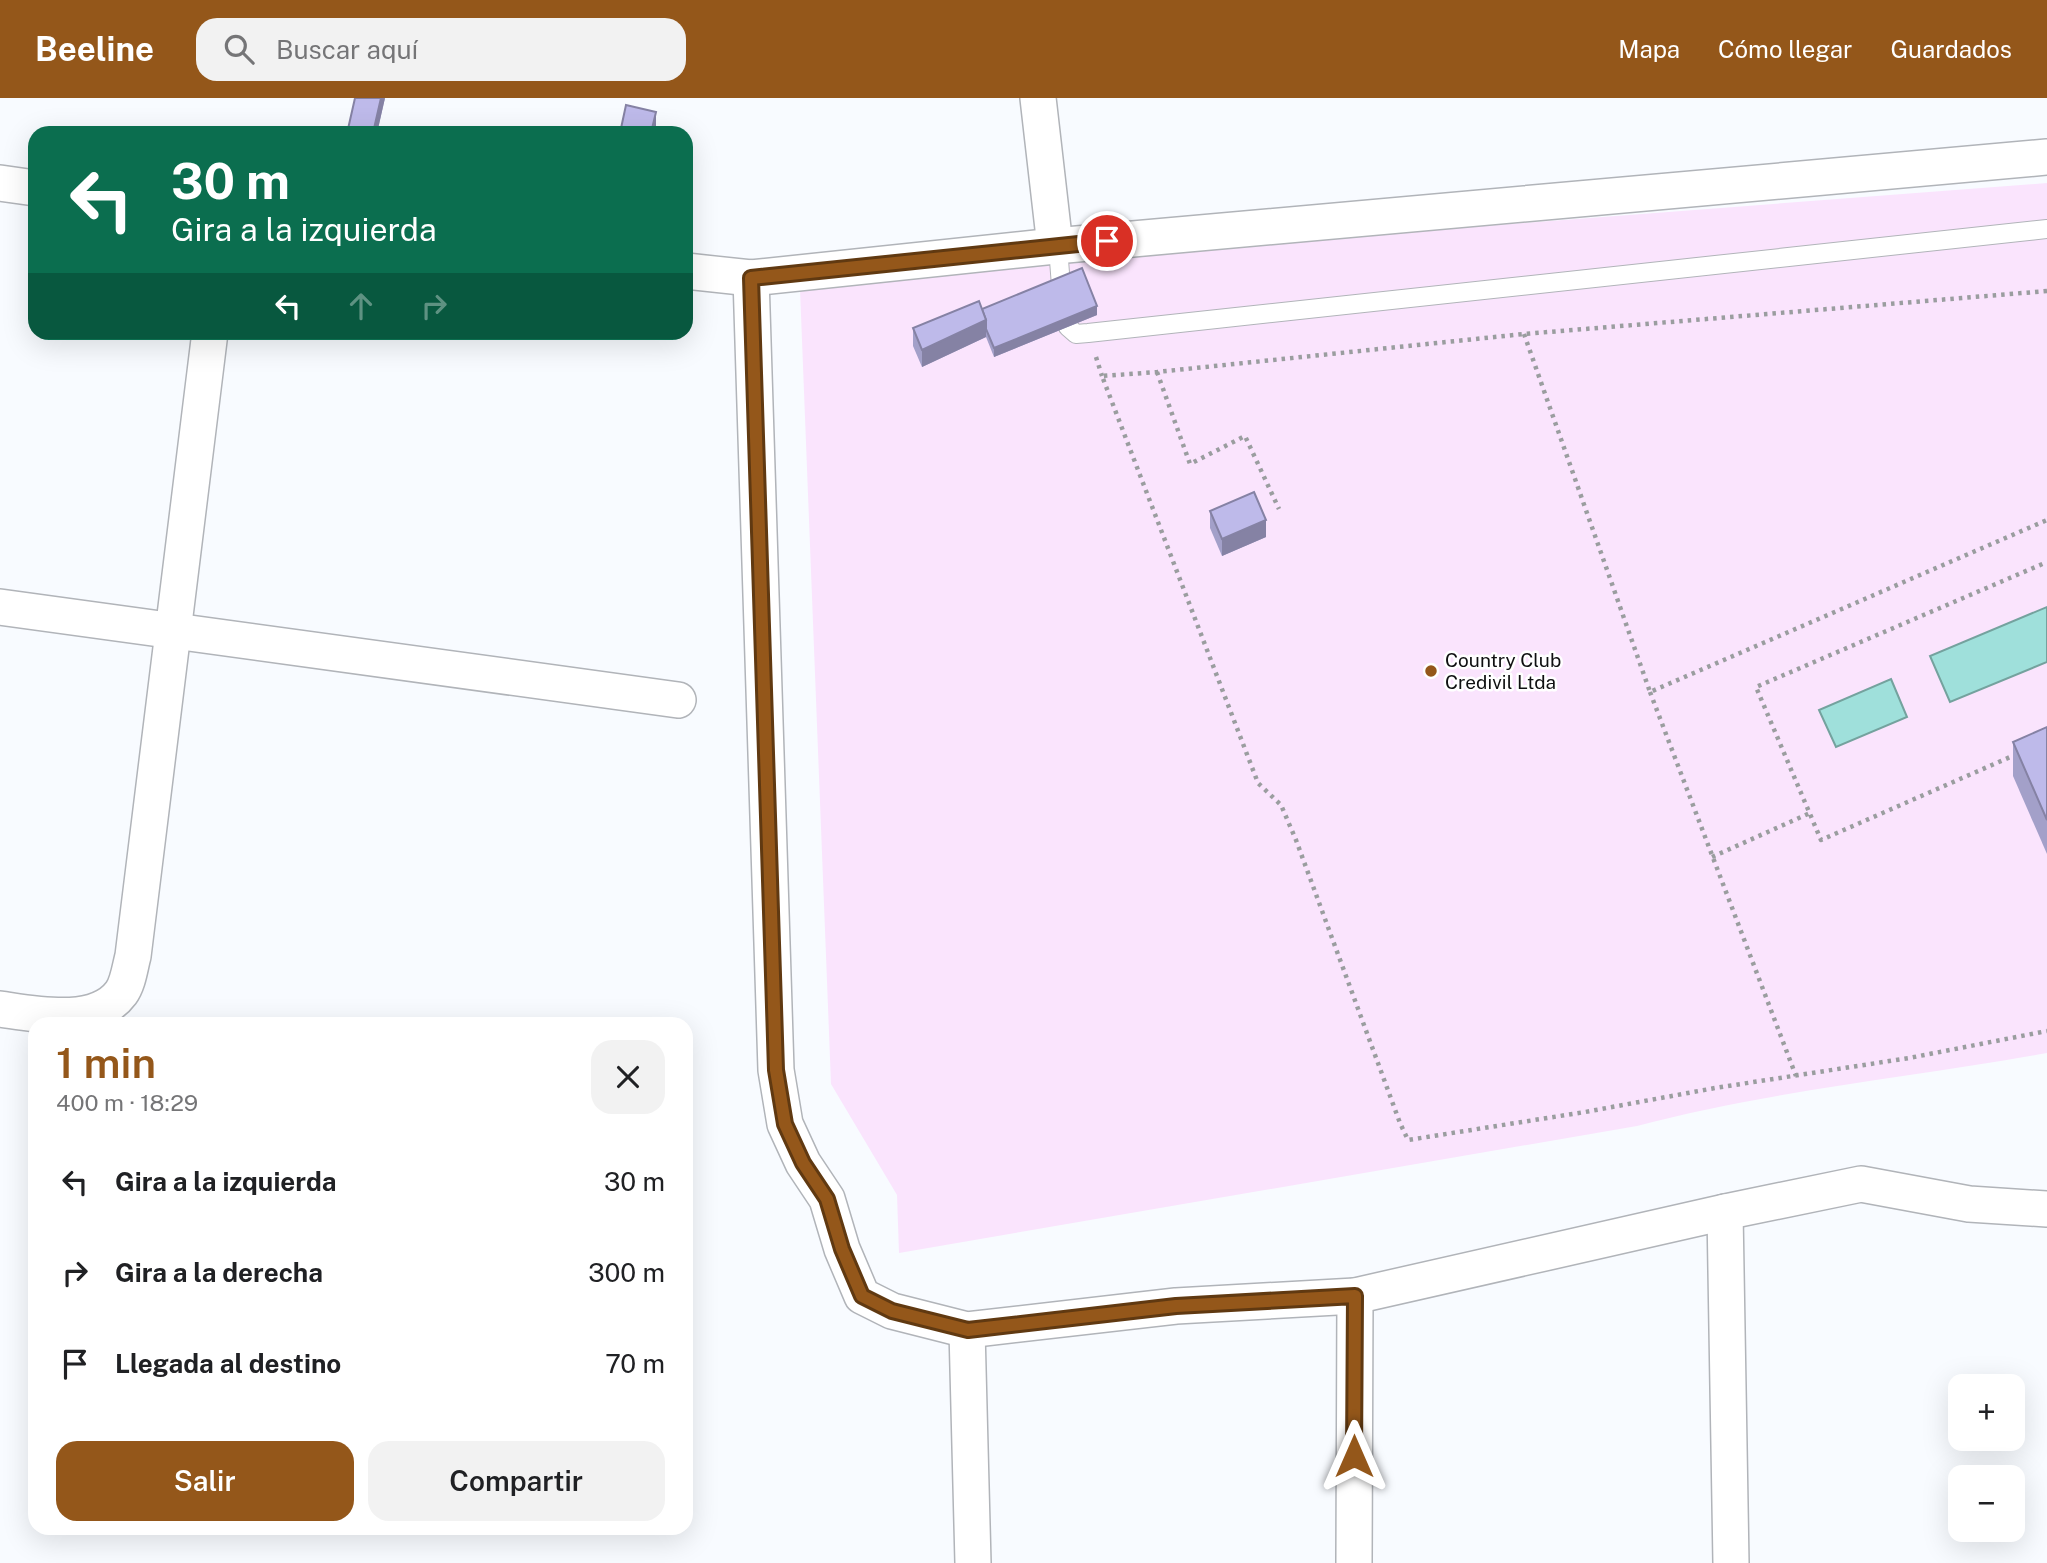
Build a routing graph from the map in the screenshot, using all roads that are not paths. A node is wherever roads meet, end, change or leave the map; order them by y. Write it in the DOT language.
graph roads {
  1 [pos="1038,98"];
  2 [pos="2047,157"];
  3 [pos="0,183"];
  4 [pos="28,187"];
  5 [pos="2047,229"];
  6 [pos="1055,246"];
  7 [pos="693,272"];
  8 [pos="751,278"];
  9 [pos="1061,286"];
  10 [pos="1068,327"];
  11 [pos="209,340"];
  12 [pos="0,607"];
  13 [pos="173,630"];
  14 [pos="678,700"];
  15 [pos="0,1009"];
  16 [pos="2047,1209"];
  17 [pos="1725,1212"];
  18 [pos="1355,1296"];
  19 [pos="968,1330"];
  20 [pos="973,1563"];
  21 [pos="1354,1563"];
  22 [pos="1731,1563"];
  1 -- 6 [label="street"];
  2 -- 6 [label="street"];
  3 -- 4 [label="street"];
  5 -- 10 [label="lane"];
  6 -- 8 [label="street"];
  6 -- 9 [label="lane"];
  7 -- 8 [label="street"];
  8 -- 19 [label="street"];
  11 -- 13 [label="street"];
  12 -- 13 [label="street"];
  13 -- 14 [label="street"];
  13 -- 15 [label="street"];
  16 -- 17 [label="street"];
  17 -- 18 [label="street"];
  17 -- 22 [label="street"];
  18 -- 19 [label="street"];
  18 -- 21 [label="street"];
  19 -- 20 [label="street"];
}
